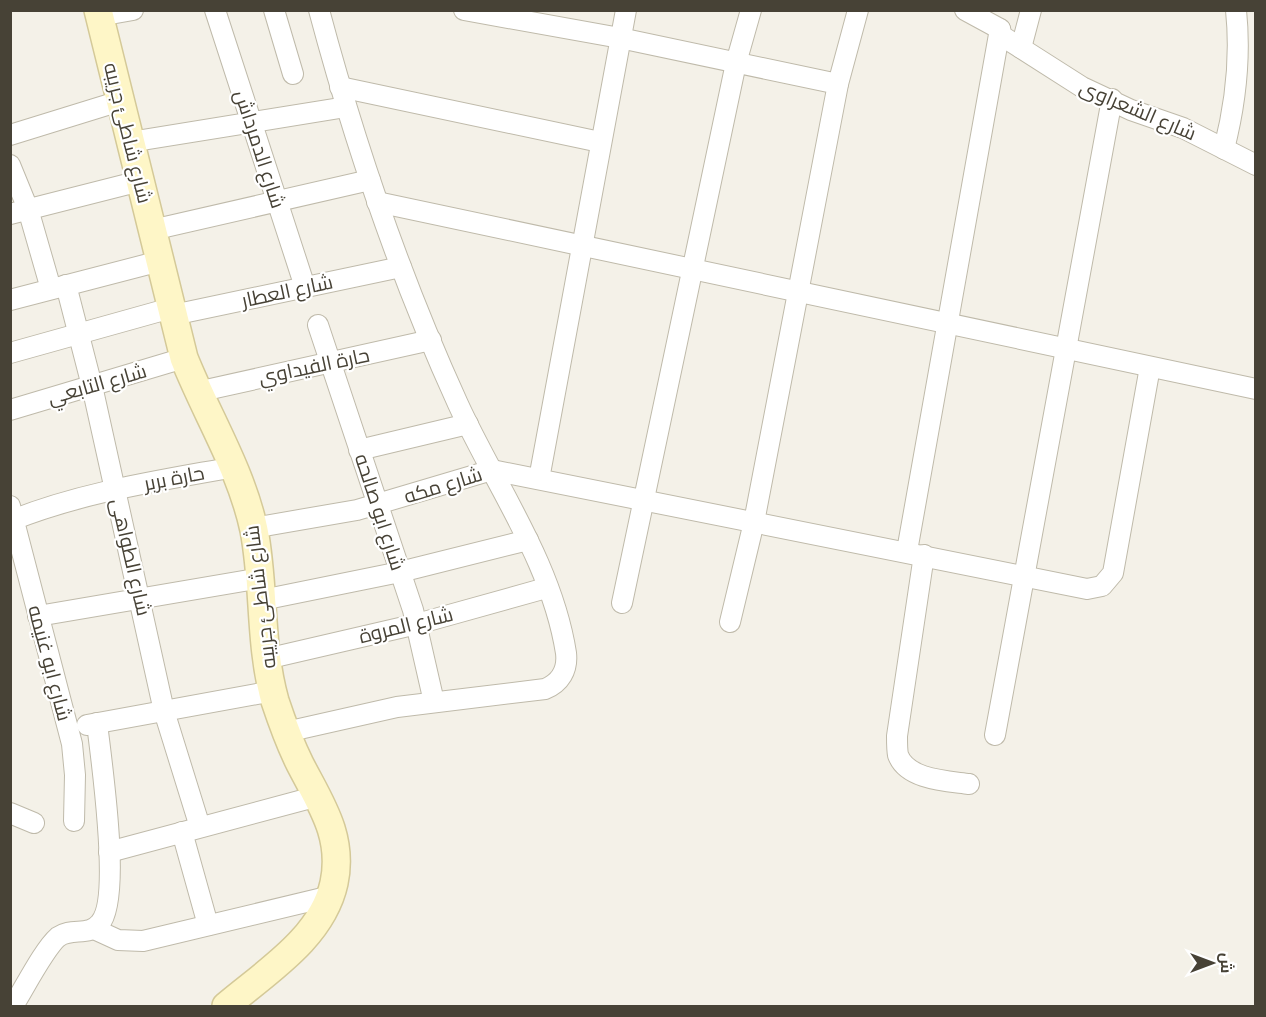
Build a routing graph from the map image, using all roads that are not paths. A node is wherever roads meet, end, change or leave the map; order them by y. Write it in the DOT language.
graph roads {
  1 [pos="133,10"];
  2 [pos="215,10"];
  3 [pos="274,10"];
  4 [pos="319,10"];
  5 [pos="464,10"];
  6 [pos="626,10"];
  7 [pos="752,10"];
  8 [pos="858,10"];
  9 [pos="965,10"];
  10 [pos="1031,10"];
  11 [pos="1236,10"];
  12 [pos="98,13"];
  13 [pos="498,14"];
  14 [pos="1000,29"];
  15 [pos="620,38"];
  16 [pos="1021,48"];
  17 [pos="736,63"];
  18 [pos="293,74"];
  19 [pos="838,84"];
  20 [pos="340,87"];
  21 [pos="1112,99"];
  22 [pos="120,101"];
  23 [pos="346,107"];
  24 [pos="252,122"];
  25 [pos="10,135"];
  26 [pos="130,142"];
  27 [pos="600,142"];
  28 [pos="1224,149"];
  29 [pos="10,165"];
  30 [pos="1256,165"];
  31 [pos="370,180"];
  32 [pos="140,181"];
  33 [pos="277,201"];
  34 [pos="377,202"];
  35 [pos="19,211"];
  36 [pos="152,230"];
  37 [pos="582,246"];
  38 [pos="160,261"];
  39 [pos="401,267"];
  40 [pos="692,269"];
  41 [pos="59,287"];
  42 [pos="305,287"];
  43 [pos="800,292"];
  44 [pos="10,300"];
  45 [pos="172,312"];
  46 [pos="948,322"];
  47 [pos="318,325"];
  48 [pos="79,334"];
  49 [pos="431,340"];
  50 [pos="1066,349"];
  51 [pos="10,352"];
  52 [pos="184,358"];
  53 [pos="330,363"];
  54 [pos="1150,367"];
  55 [pos="92,386"];
  56 [pos="1256,389"];
  57 [pos="197,392"];
  58 [pos="10,410"];
  59 [pos="468,424"];
  60 [pos="359,450"];
  61 [pos="234,467"];
  62 [pos="492,470"];
  63 [pos="539,479"];
  64 [pos="115,489"];
  65 [pos="645,500"];
  66 [pos="378,505"];
  67 [pos="12,515"];
  68 [pos="754,522"];
  69 [pos="253,528"];
  70 [pos="528,540"];
  71 [pos="916,553"];
  72 [pos="400,572"];
  73 [pos="1024,576"];
  74 [pos="546,588"];
  75 [pos="262,589"];
  76 [pos="141,599"];
  77 [pos="622,603"];
  78 [pos="38,616"];
  79 [pos="730,622"];
  80 [pos="417,624"];
  81 [pos="266,659"];
  82 [pos="273,691"];
  83 [pos="434,702"];
  84 [pos="164,711"];
  85 [pos="97,723"];
  86 [pos="68,729"];
  87 [pos="286,732"];
  88 [pos="995,735"];
  89 [pos="969,784"];
  90 [pos="318,796"];
  91 [pos="10,813"];
  92 [pos="74,821"];
  93 [pos="34,823"];
  94 [pos="191,830"];
  95 [pos="109,852"];
  96 [pos="330,896"];
  97 [pos="208,925"];
  98 [pos="94,929"];
  99 [pos="13,1006"];
  100 [pos="226,1006"];
  1 -- 12 [label="street"];
  2 -- 24 [label="street, شارع الدمرداش"];
  3 -- 18 [label="street"];
  4 -- 20 [label="street"];
  5 -- 13 [label="street"];
  6 -- 15 [label="street"];
  7 -- 17 [label="street"];
  8 -- 19 [label="street"];
  9 -- 14 [label="street, شارع الشعراوى"];
  10 -- 16 [label="street"];
  11 -- 28 [label="street"];
  12 -- 22 [label="street, شارع شاطئ جريبه"];
  13 -- 15 [label="street"];
  14 -- 16 [label="street, شارع الشعراوى"];
  14 -- 46 [label="street"];
  15 -- 17 [label="street"];
  15 -- 27 [label="street"];
  16 -- 21 [label="street, شارع الشعراوى"];
  17 -- 19 [label="street"];
  17 -- 40 [label="street"];
  19 -- 43 [label="street"];
  20 -- 23 [label="street"];
  20 -- 27 [label="street"];
  21 -- 28 [label="street, شارع الشعراوى"];
  21 -- 50 [label="street"];
  22 -- 25 [label="street"];
  22 -- 26 [label="street, شارع شاطئ جريبه"];
  23 -- 24 [label="street"];
  23 -- 31 [label="street"];
  24 -- 26 [label="street"];
  24 -- 33 [label="street, شارع الدمرداش"];
  26 -- 32 [label="street, شارع شاطئ جريبه"];
  27 -- 37 [label="street"];
  28 -- 30 [label="street, شارع الشعراوى"];
  29 -- 35 [label="street, شارع الطواهى"];
  31 -- 33 [label="street"];
  31 -- 34 [label="street"];
  32 -- 35 [label="street"];
  32 -- 36 [label="street, شارع شاطئ جريبه"];
  33 -- 36 [label="street"];
  33 -- 42 [label="street, شارع الدمرداش"];
  34 -- 37 [label="street"];
  34 -- 39 [label="street"];
  35 -- 41 [label="street, شارع الطواهى"];
  36 -- 38 [label="street, شارع شاطئ جريبه"];
  37 -- 40 [label="street"];
  37 -- 63 [label="street"];
  38 -- 41 [label="street"];
  38 -- 45 [label="street, شارع شاطئ جريبه"];
  39 -- 42 [label="street, شارع العطار"];
  39 -- 49 [label="street"];
  40 -- 43 [label="street"];
  40 -- 65 [label="street"];
  41 -- 44 [label="street"];
  41 -- 48 [label="street, شارع الطواهى"];
  42 -- 45 [label="street, شارع العطار"];
  43 -- 46 [label="street"];
  43 -- 68 [label="street"];
  45 -- 48 [label="street, شارع العطار"];
  45 -- 52 [label="street, شارع شاطئ جريبه"];
  46 -- 50 [label="street"];
  46 -- 71 [label="street"];
  47 -- 53 [label="street, شارع ابو صالحه"];
  48 -- 51 [label="street, شارع العطار"];
  48 -- 55 [label="street, شارع الطواهى"];
  49 -- 53 [label="street, حارة الفيداوي"];
  49 -- 59 [label="street"];
  50 -- 54 [label="street"];
  50 -- 73 [label="street"];
  52 -- 55 [label="street, شارع التابعي"];
  52 -- 57 [label="street, شارع شاطئ جريبه"];
  53 -- 57 [label="street, حارة الفيداوي"];
  53 -- 60 [label="street, شارع ابو صالحه"];
  54 -- 56 [label="street"];
  54 -- 73 [label="street"];
  55 -- 58 [label="street, شارع التابعي"];
  55 -- 64 [label="street, شارع الطواهى"];
  57 -- 61 [label="street, شارع شاطئ جريبه"];
  59 -- 60 [label="street"];
  59 -- 62 [label="street"];
  60 -- 66 [label="street, شارع ابو صالحه"];
  61 -- 64 [label="street, حارة بربر"];
  61 -- 69 [label="street, شارع شاطئ جريبه"];
  62 -- 63 [label="street"];
  62 -- 66 [label="street, شارع مكه"];
  62 -- 70 [label="street"];
  63 -- 65 [label="street"];
  64 -- 67 [label="street, حارة بربر"];
  64 -- 76 [label="street, شارع الطواهى"];
  65 -- 68 [label="street"];
  65 -- 77 [label="street"];
  66 -- 69 [label="street, شارع مكه"];
  66 -- 72 [label="street, شارع ابو صالحه"];
  67 -- 78 [label="street, شارع ابو غنيمه"];
  68 -- 71 [label="street"];
  68 -- 79 [label="street"];
  69 -- 75 [label="street, شارع شاطئ جريبه"];
  70 -- 72 [label="street"];
  70 -- 74 [label="street"];
  71 -- 73 [label="street"];
  71 -- 89 [label="street"];
  72 -- 75 [label="street"];
  72 -- 80 [label="street, شارع ابو صالحه"];
  73 -- 88 [label="street"];
  74 -- 80 [label="street, شارع المروة"];
  74 -- 83 [label="street"];
  75 -- 76 [label="street"];
  75 -- 81 [label="street, شارع شاطئ جريبه"];
  76 -- 78 [label="street"];
  76 -- 84 [label="street, شارع الطواهى"];
  78 -- 86 [label="street, شارع ابو غنيمه"];
  80 -- 81 [label="street, شارع المروة"];
  80 -- 83 [label="street, شارع ابو صالحه"];
  81 -- 82 [label="street, شارع شاطئ جريبه"];
  82 -- 84 [label="street"];
  82 -- 87 [label="street, شارع شاطئ جريبه"];
  83 -- 87 [label="street"];
  84 -- 85 [label="street"];
  84 -- 94 [label="street, شارع الطواهى"];
  85 -- 86 [label="street"];
  85 -- 95 [label="street"];
  86 -- 92 [label="street, شارع ابو غنيمه"];
  87 -- 90 [label="street, شارع شاطئ جريبه"];
  90 -- 94 [label="street"];
  90 -- 96 [label="street, شارع شاطئ جريبه"];
  91 -- 93 [label="street"];
  94 -- 95 [label="street"];
  94 -- 97 [label="street, شارع الطواهى"];
  95 -- 98 [label="street"];
  96 -- 97 [label="street"];
  96 -- 100 [label="street, شارع شاطئ جريبه"];
  97 -- 98 [label="street"];
  98 -- 99 [label="street"];
}
